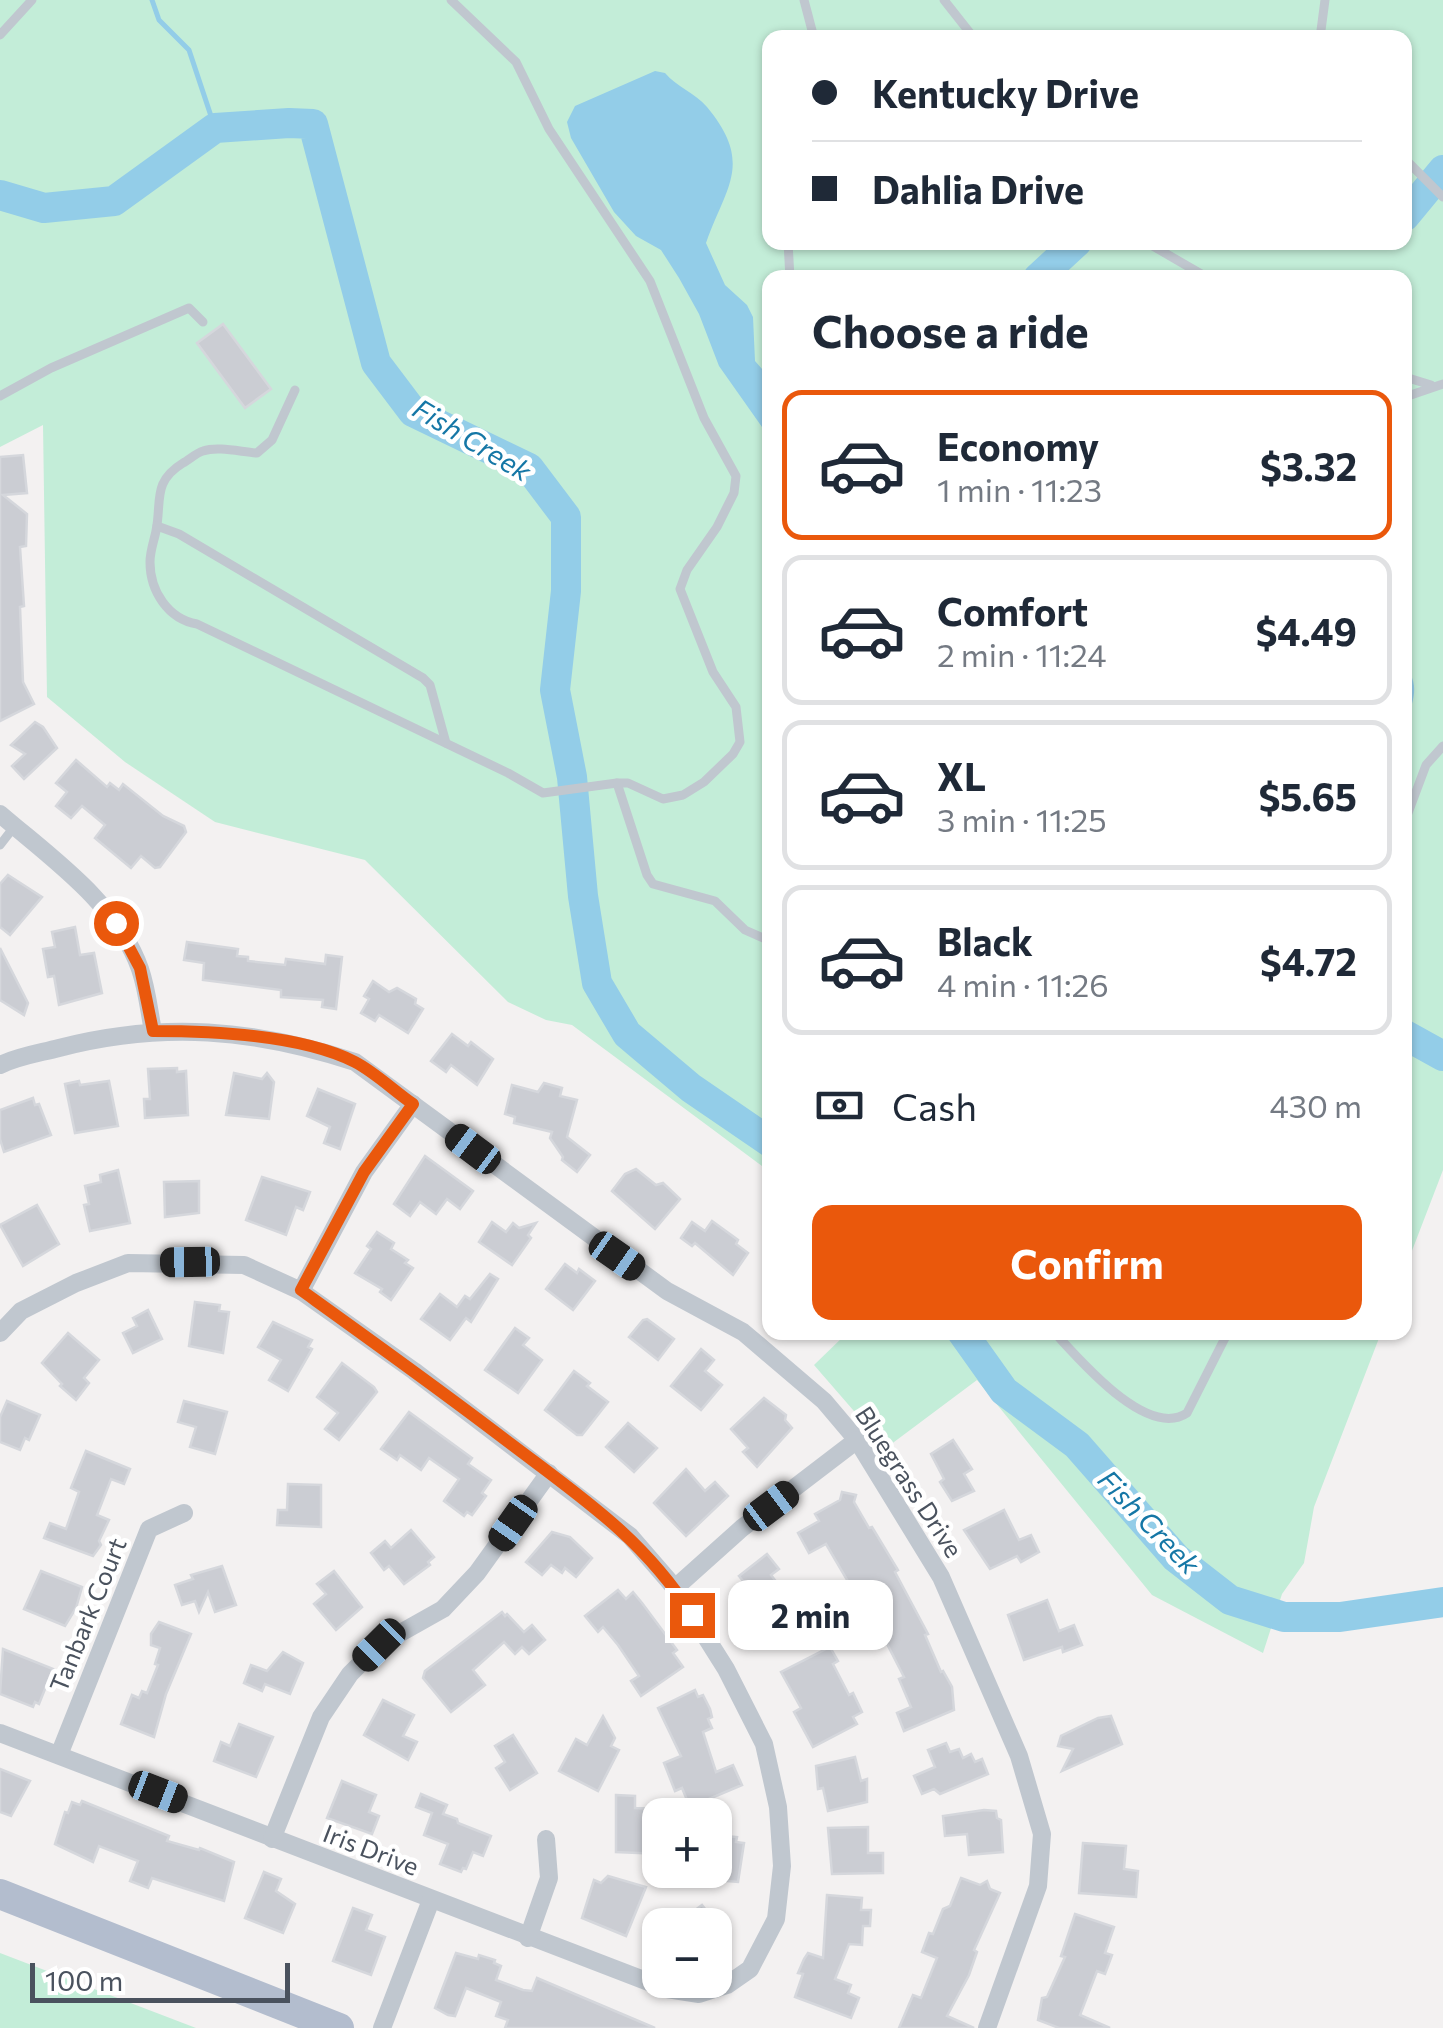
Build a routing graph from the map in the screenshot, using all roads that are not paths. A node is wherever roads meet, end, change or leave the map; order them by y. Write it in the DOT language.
graph roads {
  1 [pos="32,0"];
  2 [pos="452,0"];
  3 [pos="804,0"];
  4 [pos="944,0"];
  5 [pos="1325,0"];
  6 [pos="812,30"];
  7 [pos="968,30"];
  8 [pos="1321,30"];
  9 [pos="0,35"];
  10 [pos="1412,167"];
  11 [pos="1443,197"];
  12 [pos="1160,250"];
  13 [pos="1194,270"];
  14 [pos="203,322"];
  15 [pos="1412,378"];
  16 [pos="1440,384"];
  17 [pos="295,390"];
  18 [pos="1412,394"];
  19 [pos="0,396"];
  20 [pos="157,526"];
  21 [pos="446,743"];
  22 [pos="1443,746"];
  23 [pos="613,783"];
  24 [pos="1412,802"];
  25 [pos="7,820"];
  26 [pos="0,846"];
  27 [pos="762,937"];
  28 [pos="153,1031"];
  29 [pos="0,1064"];
  30 [pos="413,1104"];
  31 [pos="301,1290"];
  32 [pos="0,1332"];
  33 [pos="1062,1340"];
  34 [pos="1224,1340"];
  35 [pos="858,1440"];
  36 [pos="548,1472"];
  37 [pos="184,1513"];
  38 [pos="675,1588"];
  39 [pos="0,1733"];
  40 [pos="59,1755"];
  41 [pos="272,1838"];
  42 [pos="546,1840"];
  43 [pos="0,1894"];
  44 [pos="431,1900"];
  45 [pos="528,1938"];
  46 [pos="339,2028"];
  47 [pos="382,2028"];
  48 [pos="987,2028"];
  1 -- 9 [label="lane"];
  2 -- 23 [label="lane"];
  3 -- 6 [label="lane"];
  4 -- 7 [label="lane"];
  5 -- 8 [label="lane"];
  10 -- 11 [label="lane"];
  12 -- 13 [label="lane"];
  14 -- 19 [label="lane"];
  15 -- 16 [label="lane"];
  16 -- 18 [label="lane"];
  17 -- 20 [label="lane"];
  20 -- 21 [label="lane"];
  20 -- 21 [label="lane"];
  21 -- 23 [label="lane"];
  22 -- 24 [label="lane"];
  23 -- 27 [label="lane"];
  25 -- 26 [label="lane"];
  25 -- 28 [label="street"];
  28 -- 29 [label="street, Bluegrass Drive"];
  28 -- 30 [label="street, Bluegrass Drive"];
  30 -- 31 [label="street"];
  30 -- 35 [label="street, Bluegrass Drive"];
  31 -- 32 [label="street"];
  31 -- 36 [label="street"];
  33 -- 34 [label="lane"];
  35 -- 38 [label="street"];
  35 -- 48 [label="street, Bluegrass Drive"];
  36 -- 38 [label="street"];
  36 -- 41 [label="street"];
  37 -- 40 [label="street, Tanbark Court"];
  38 -- 45 [label="street, Iris Drive"];
  39 -- 40 [label="street, Iris Drive"];
  40 -- 41 [label="street, Iris Drive"];
  41 -- 44 [label="street, Iris Drive"];
  42 -- 45 [label="street"];
  43 -- 46 [label="main road"];
  44 -- 45 [label="street, Iris Drive"];
  44 -- 47 [label="street"];
}
